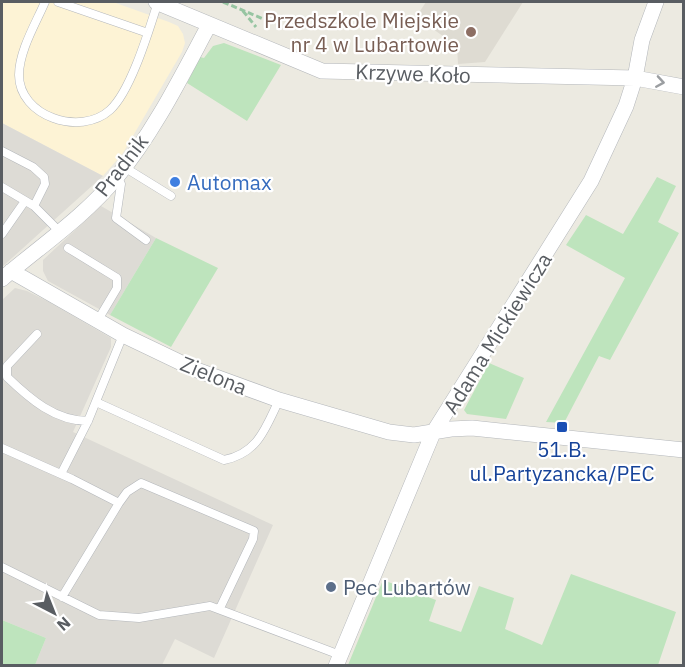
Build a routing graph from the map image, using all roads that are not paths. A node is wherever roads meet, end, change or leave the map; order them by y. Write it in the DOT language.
graph roads {
  1 [pos="45,2"];
  2 [pos="58,2"];
  3 [pos="157,2"];
  4 [pos="656,2"];
  5 [pos="180,5"];
  6 [pos="209,25"];
  7 [pos="148,33"];
  8 [pos="635,78"];
  9 [pos="684,87"];
  10 [pos="2,151"];
  11 [pos="121,172"];
  12 [pos="2,187"];
  13 [pos="171,196"];
  14 [pos="25,201"];
  15 [pos="34,206"];
  16 [pos="3,230"];
  17 [pos="59,231"];
  18 [pos="146,240"];
  19 [pos="68,248"];
  20 [pos="6,275"];
  21 [pos="98,320"];
  22 [pos="37,334"];
  23 [pos="123,335"];
  24 [pos="279,400"];
  25 [pos="96,402"];
  26 [pos="88,421"];
  27 [pos="433,433"];
  28 [pos="2,448"];
  29 [pos="684,450"];
  30 [pos="61,474"];
  31 [pos="119,503"];
  32 [pos="2,567"];
  33 [pos="62,597"];
  34 [pos="220,608"];
  35 [pos="338,661"];
  1 -- 7 [label="lane"];
  2 -- 7 [label="lane"];
  3 -- 5 [label="street, Krzywe Koło"];
  3 -- 7 [label="lane"];
  4 -- 8 [label="street, Adama Mickiewicza"];
  5 -- 6 [label="street, Krzywe Koło"];
  6 -- 8 [label="street, Krzywe Koło"];
  6 -- 11 [label="street, Pradnik"];
  8 -- 9 [label="street, Krzywe Koło, one-way"];
  8 -- 27 [label="street, Adama Mickiewicza"];
  10 -- 15 [label="lane"];
  11 -- 13 [label="lane"];
  11 -- 17 [label="street, Pradnik"];
  11 -- 18 [label="lane"];
  12 -- 14 [label="lane"];
  14 -- 15 [label="lane"];
  14 -- 16 [label="lane"];
  15 -- 17 [label="lane"];
  17 -- 20 [label="street, Pradnik"];
  19 -- 21 [label="lane"];
  20 -- 21 [label="street, Zielona"];
  21 -- 23 [label="street, Zielona"];
  22 -- 26 [label="lane"];
  23 -- 24 [label="street, Zielona"];
  23 -- 25 [label="lane"];
  24 -- 25 [label="lane"];
  24 -- 27 [label="street, Zielona"];
  25 -- 26 [label="lane"];
  26 -- 30 [label="lane"];
  27 -- 29 [label="street, Zielona"];
  27 -- 35 [label="street, Adama Mickiewicza"];
  28 -- 30 [label="lane"];
  30 -- 31 [label="lane"];
  31 -- 33 [label="lane"];
  31 -- 34 [label="lane"];
  32 -- 33 [label="lane"];
  33 -- 34 [label="lane"];
  34 -- 35 [label="lane"];
}
